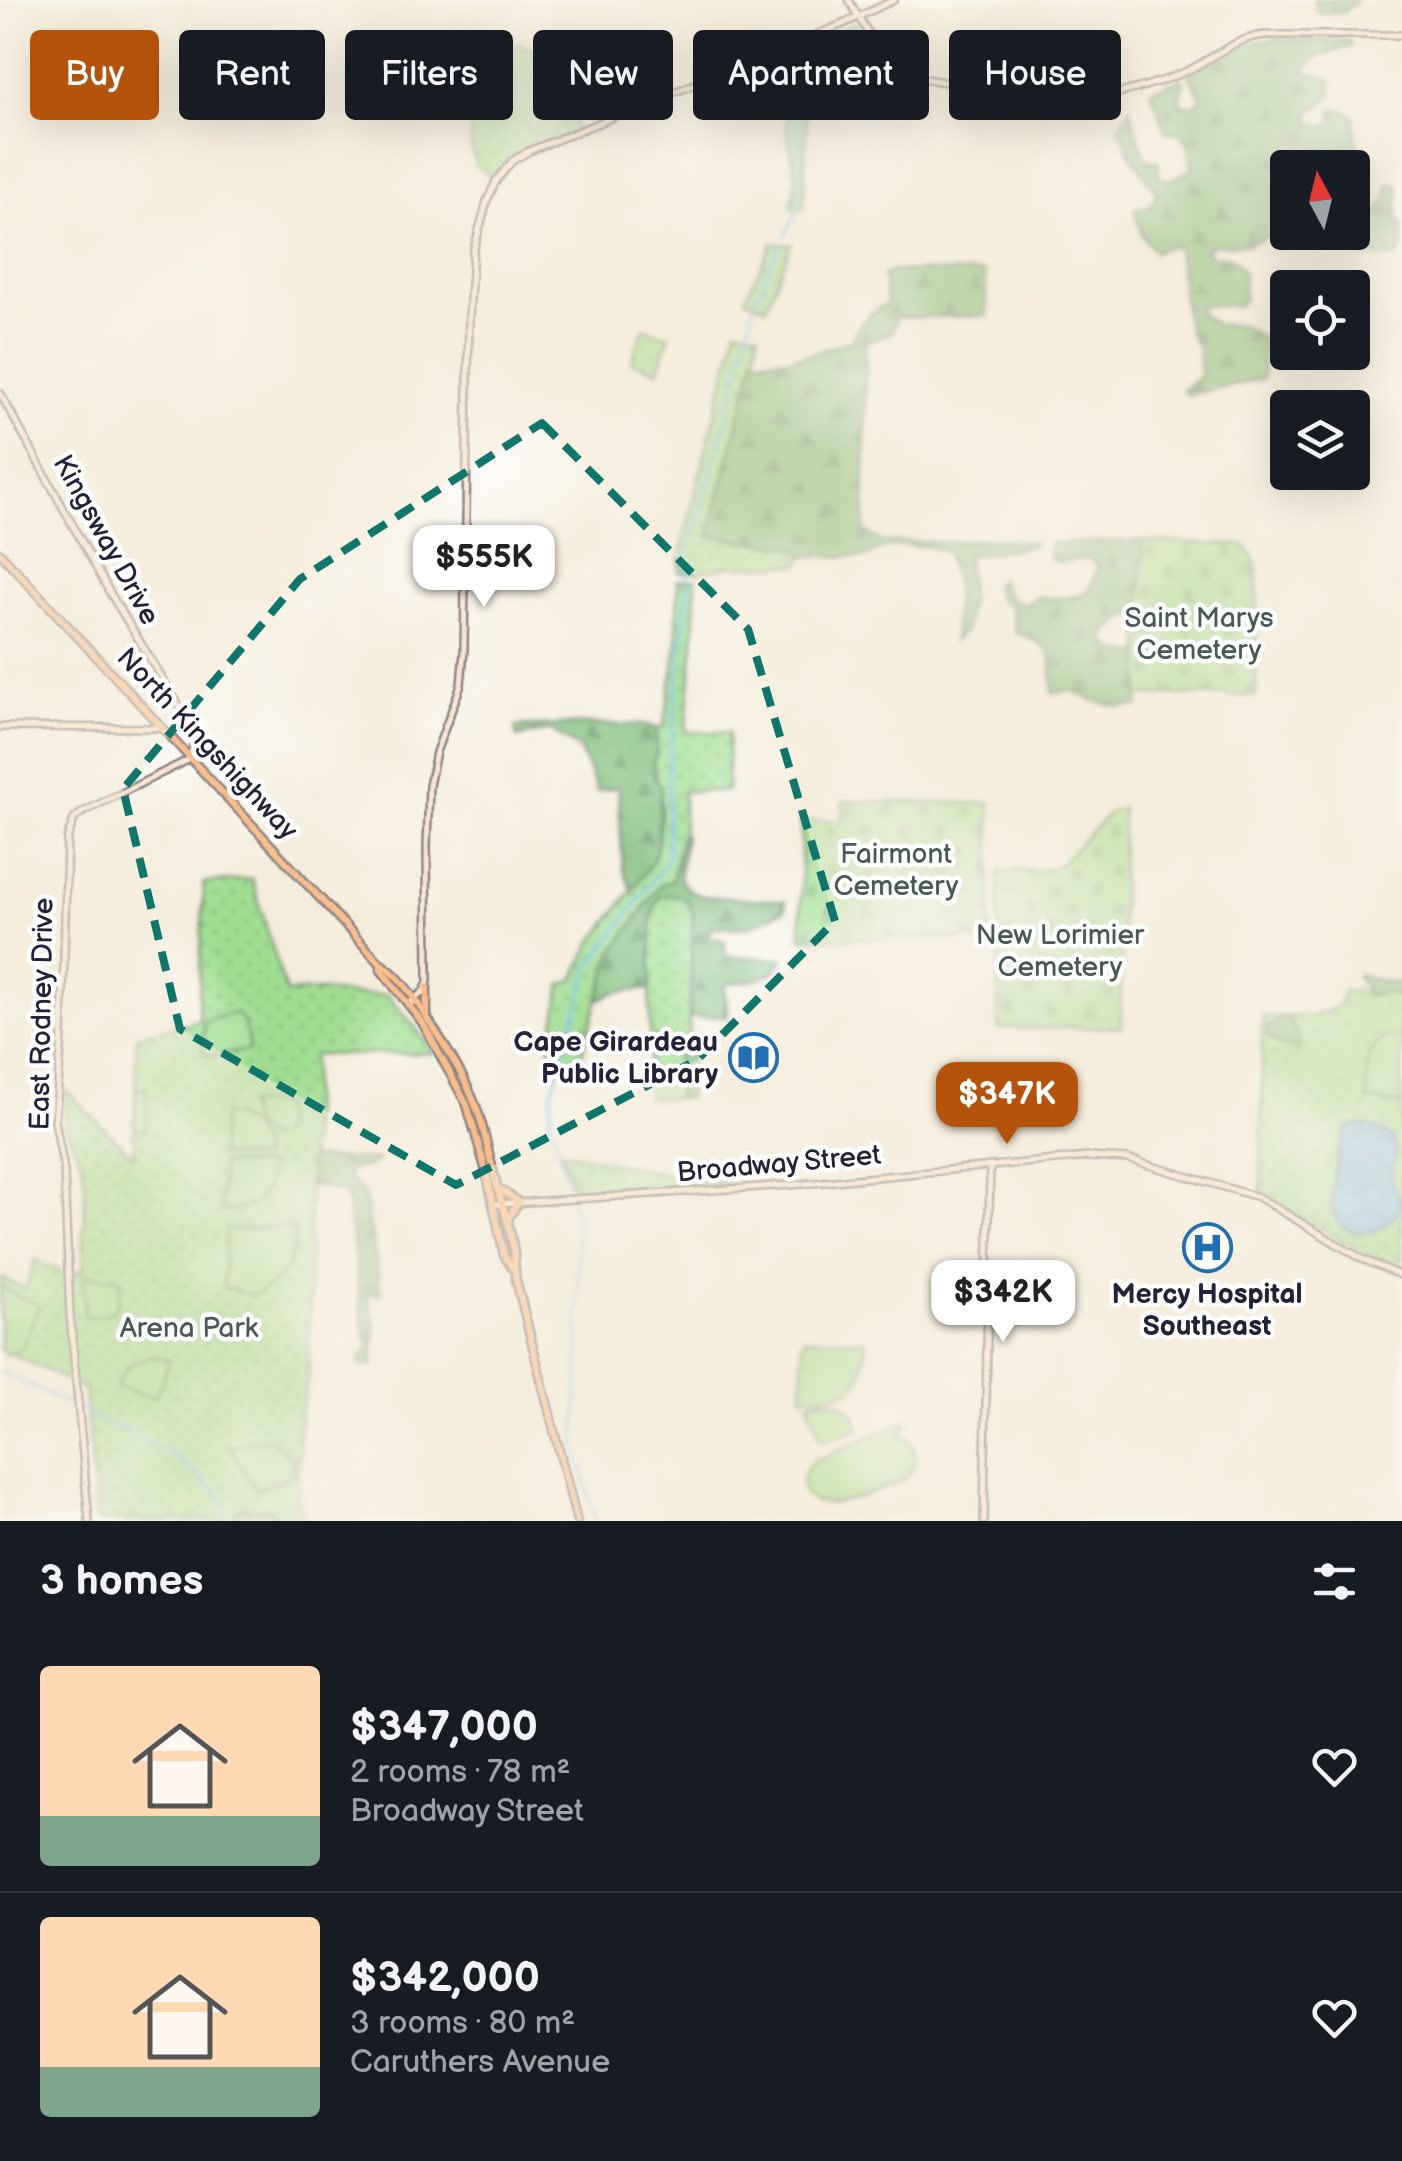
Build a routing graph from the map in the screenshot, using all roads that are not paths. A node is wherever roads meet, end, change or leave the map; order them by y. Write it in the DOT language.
graph roads {
  1 [pos="849,0"];
  2 [pos="894,0"];
  3 [pos="858,18"];
  4 [pos="1402,35"];
  5 [pos="0,393"];
  6 [pos="0,553"];
  7 [pos="0,727"];
  8 [pos="162,728"];
  9 [pos="190,759"];
  10 [pos="427,987"];
  11 [pos="412,1003"];
  12 [pos="427,1018"];
  13 [pos="990,1166"];
  14 [pos="498,1188"];
  15 [pos="520,1202"];
  16 [pos="498,1204"];
  17 [pos="508,1225"];
  18 [pos="513,1269"];
  19 [pos="1402,1276"];
  20 [pos="89,1521"];
  21 [pos="578,1521"];
  22 [pos="984,1521"];
  1 -- 3 [label="street"];
  2 -- 3 [label="street"];
  3 -- 4 [label="street"];
  3 -- 10 [label="street"];
  5 -- 9 [label="street, Kingsway Drive"];
  6 -- 8 [label="main road, North Kingshighway"];
  7 -- 8 [label="street"];
  8 -- 9 [label="main road, North Kingshighway"];
  9 -- 11 [label="main road, North Kingshighway"];
  9 -- 20 [label="street, East Rodney Drive"];
  10 -- 11 [label="street"];
  10 -- 12 [label="main road"];
  11 -- 12 [label="main road, North Kingshighway"];
  11 -- 16 [label="main road, North Kingshighway"];
  12 -- 14 [label="main road, North Kingshighway"];
  13 -- 15 [label="street, Broadway Street"];
  13 -- 19 [label="street, Broadway Street"];
  13 -- 22 [label="street"];
  14 -- 15 [label="main road"];
  14 -- 16 [label="main road, North Kingshighway"];
  15 -- 16 [label="street, Broadway Street"];
  15 -- 17 [label="main road"];
  16 -- 17 [label="main road, North Kingshighway"];
  16 -- 18 [label="main road, North Kingshighway"];
  17 -- 18 [label="main road, North Kingshighway"];
  18 -- 21 [label="main road, North Kingshighway"];
}
